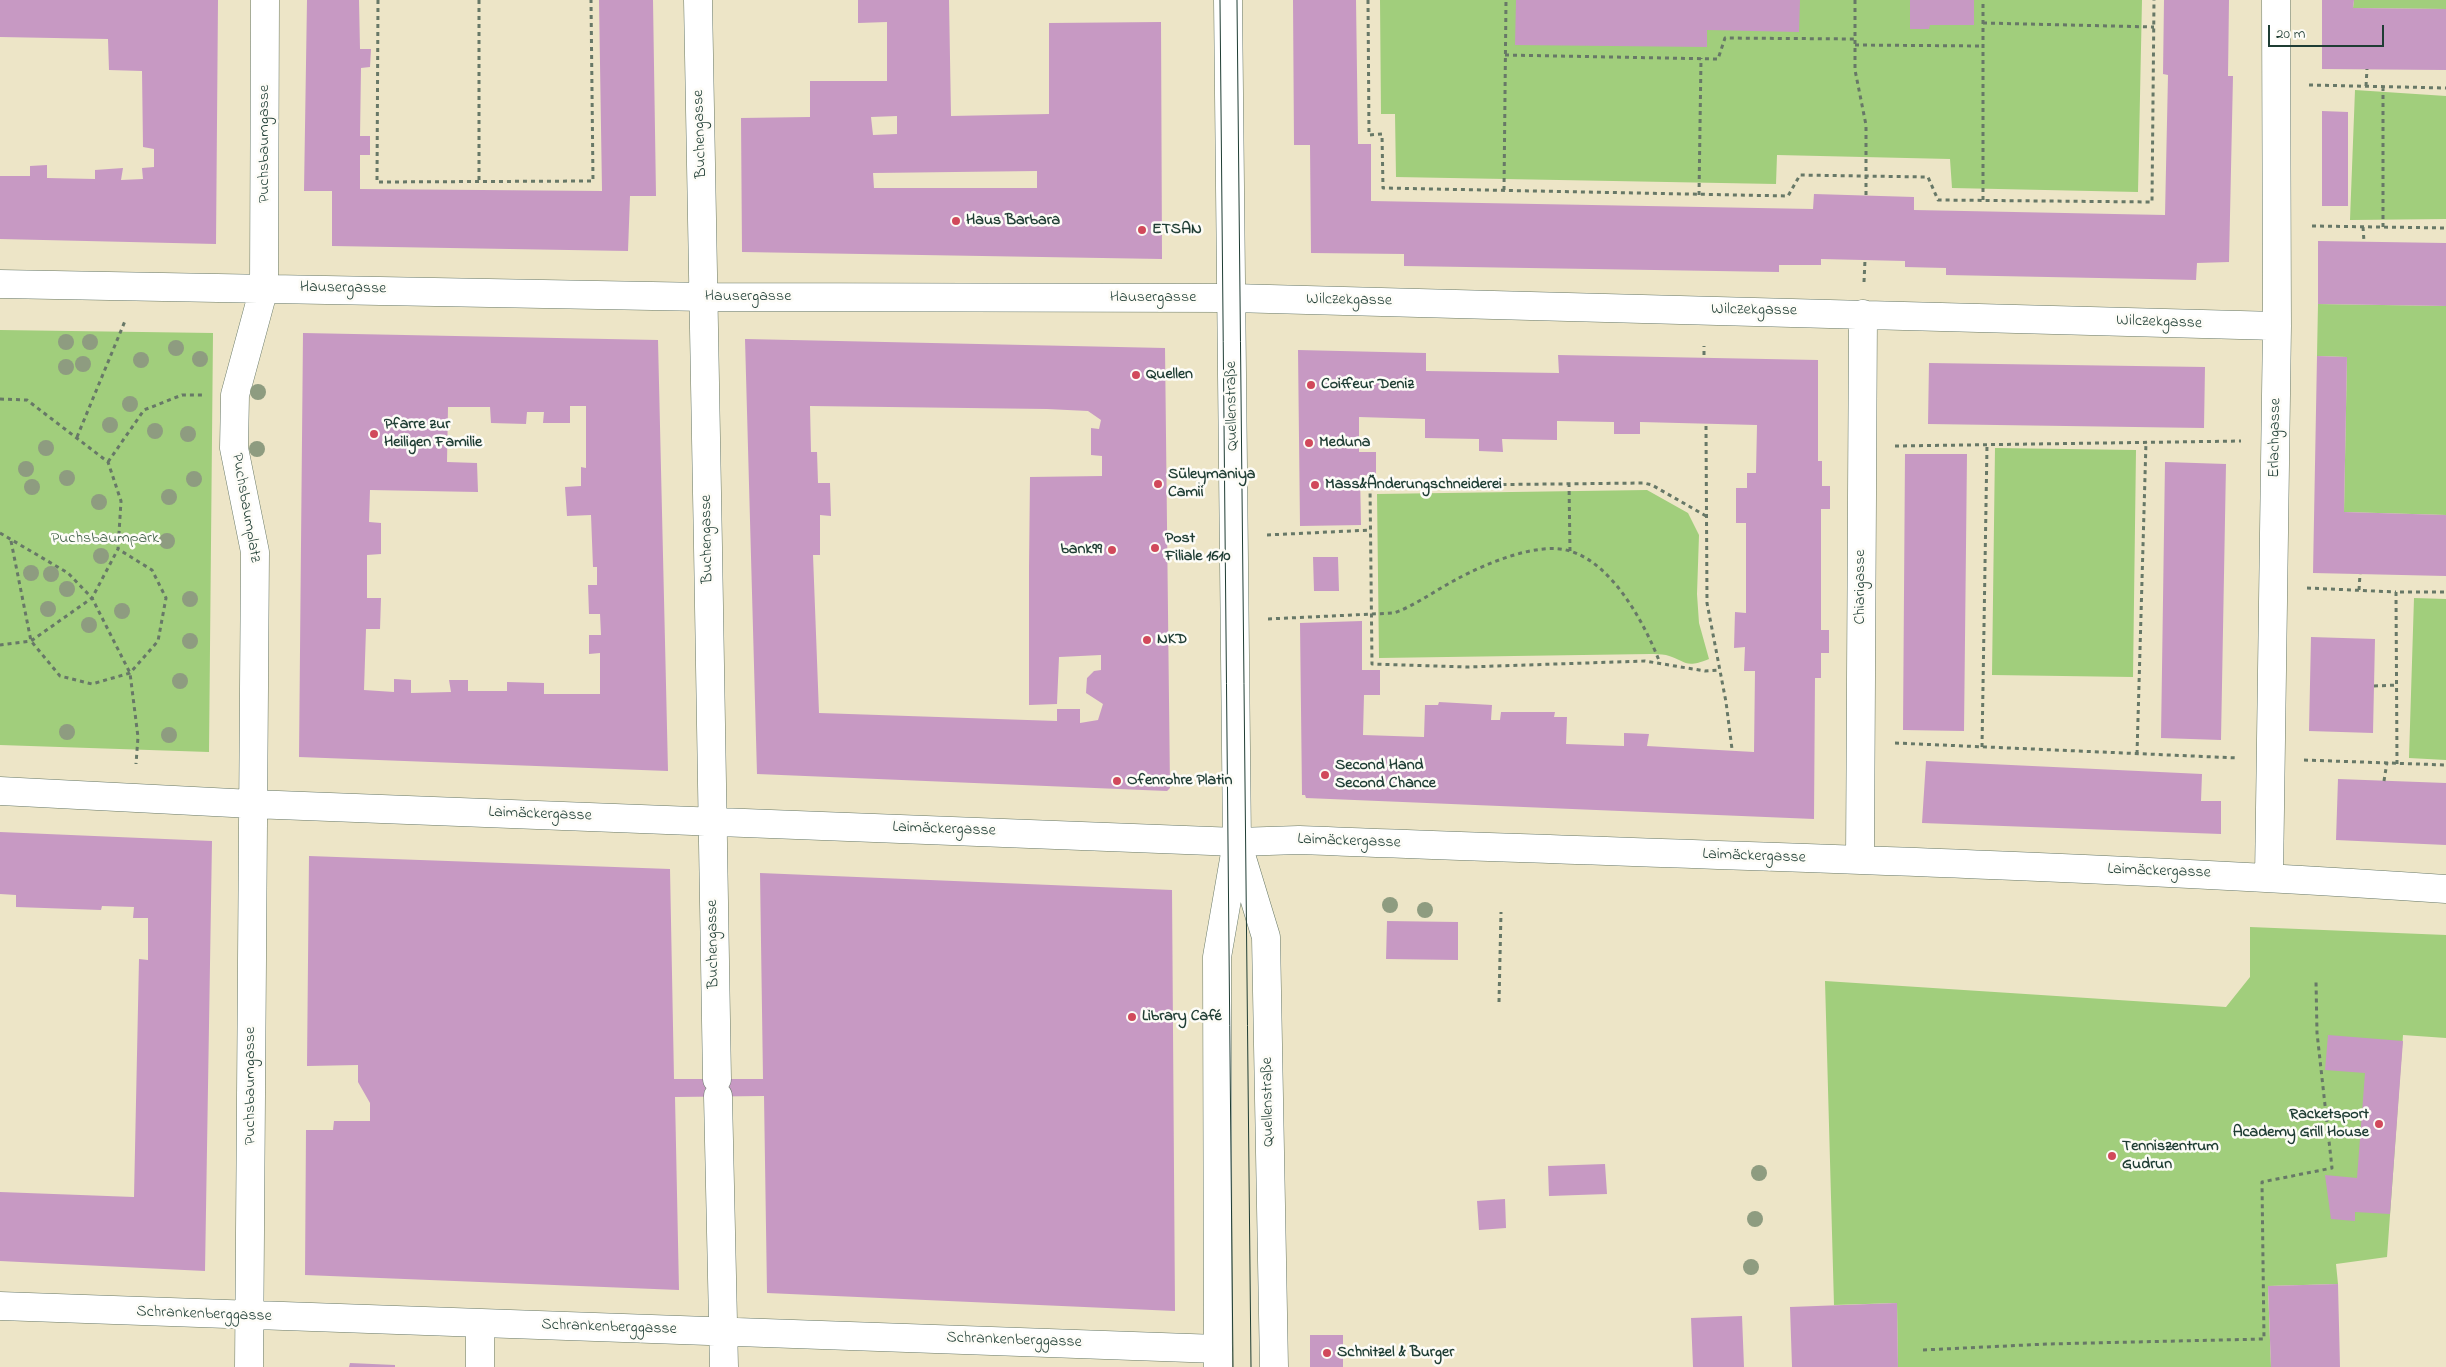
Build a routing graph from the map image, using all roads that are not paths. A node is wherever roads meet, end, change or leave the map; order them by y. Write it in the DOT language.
graph roads {
  1 [pos="265,0"];
  2 [pos="698,0"];
  3 [pos="1228,0"];
  4 [pos="2276,0"];
  5 [pos="0,284"];
  6 [pos="264,288"];
  7 [pos="706,297"];
  8 [pos="1232,298"];
  9 [pos="1863,314"];
  10 [pos="2277,326"];
  11 [pos="0,791"];
  12 [pos="252,804"];
  13 [pos="712,821"];
  14 [pos="1237,842"];
  15 [pos="1860,860"];
  16 [pos="2269,877"];
  17 [pos="2446,889"];
  18 [pos="0,1306"];
  19 [pos="250,1316"];
  20 [pos="480,1324"];
  21 [pos="723,1331"];
  22 [pos="1218,1358"];
  23 [pos="250,1367"];
  24 [pos="480,1367"];
  25 [pos="724,1367"];
  26 [pos="1274,1367"];
  1 -- 6 [label="street, Puchsbaumgasse"];
  2 -- 7 [label="street, Buchengasse"];
  3 -- 8 [label="street, Quellenstraße"];
  4 -- 10 [label="street, Erlachgasse"];
  5 -- 6 [label="street"];
  6 -- 7 [label="street, Hausergasse"];
  6 -- 12 [label="street, Puchsbaumplatz"];
  7 -- 8 [label="street, Hausergasse"];
  7 -- 13 [label="street, Buchengasse"];
  8 -- 9 [label="street, Wilczekgasse"];
  8 -- 14 [label="street, Quellenstraße"];
  9 -- 10 [label="street, Wilczekgasse"];
  9 -- 15 [label="street, Chiarigasse"];
  10 -- 16 [label="street, Erlachgasse"];
  11 -- 12 [label="street"];
  12 -- 13 [label="street, Laimäckergasse"];
  12 -- 19 [label="street, Puchsbaumgasse"];
  13 -- 14 [label="street, Laimäckergasse"];
  13 -- 21 [label="street, Buchengasse"];
  14 -- 15 [label="street, Laimäckergasse"];
  14 -- 22 [label="street, Quellenstraße"];
  14 -- 26 [label="street, Quellenstraße"];
  15 -- 16 [label="street, Laimäckergasse"];
  16 -- 17 [label="street, Laimäckergasse"];
  18 -- 19 [label="street, Schrankenberggasse"];
  19 -- 20 [label="street, Schrankenberggasse"];
  19 -- 23 [label="street, Puchsbaumgasse"];
  20 -- 21 [label="street, Schrankenberggasse"];
  20 -- 24 [label="street"];
  21 -- 22 [label="street, Schrankenberggasse"];
  21 -- 25 [label="street, Buchengasse"];
}
